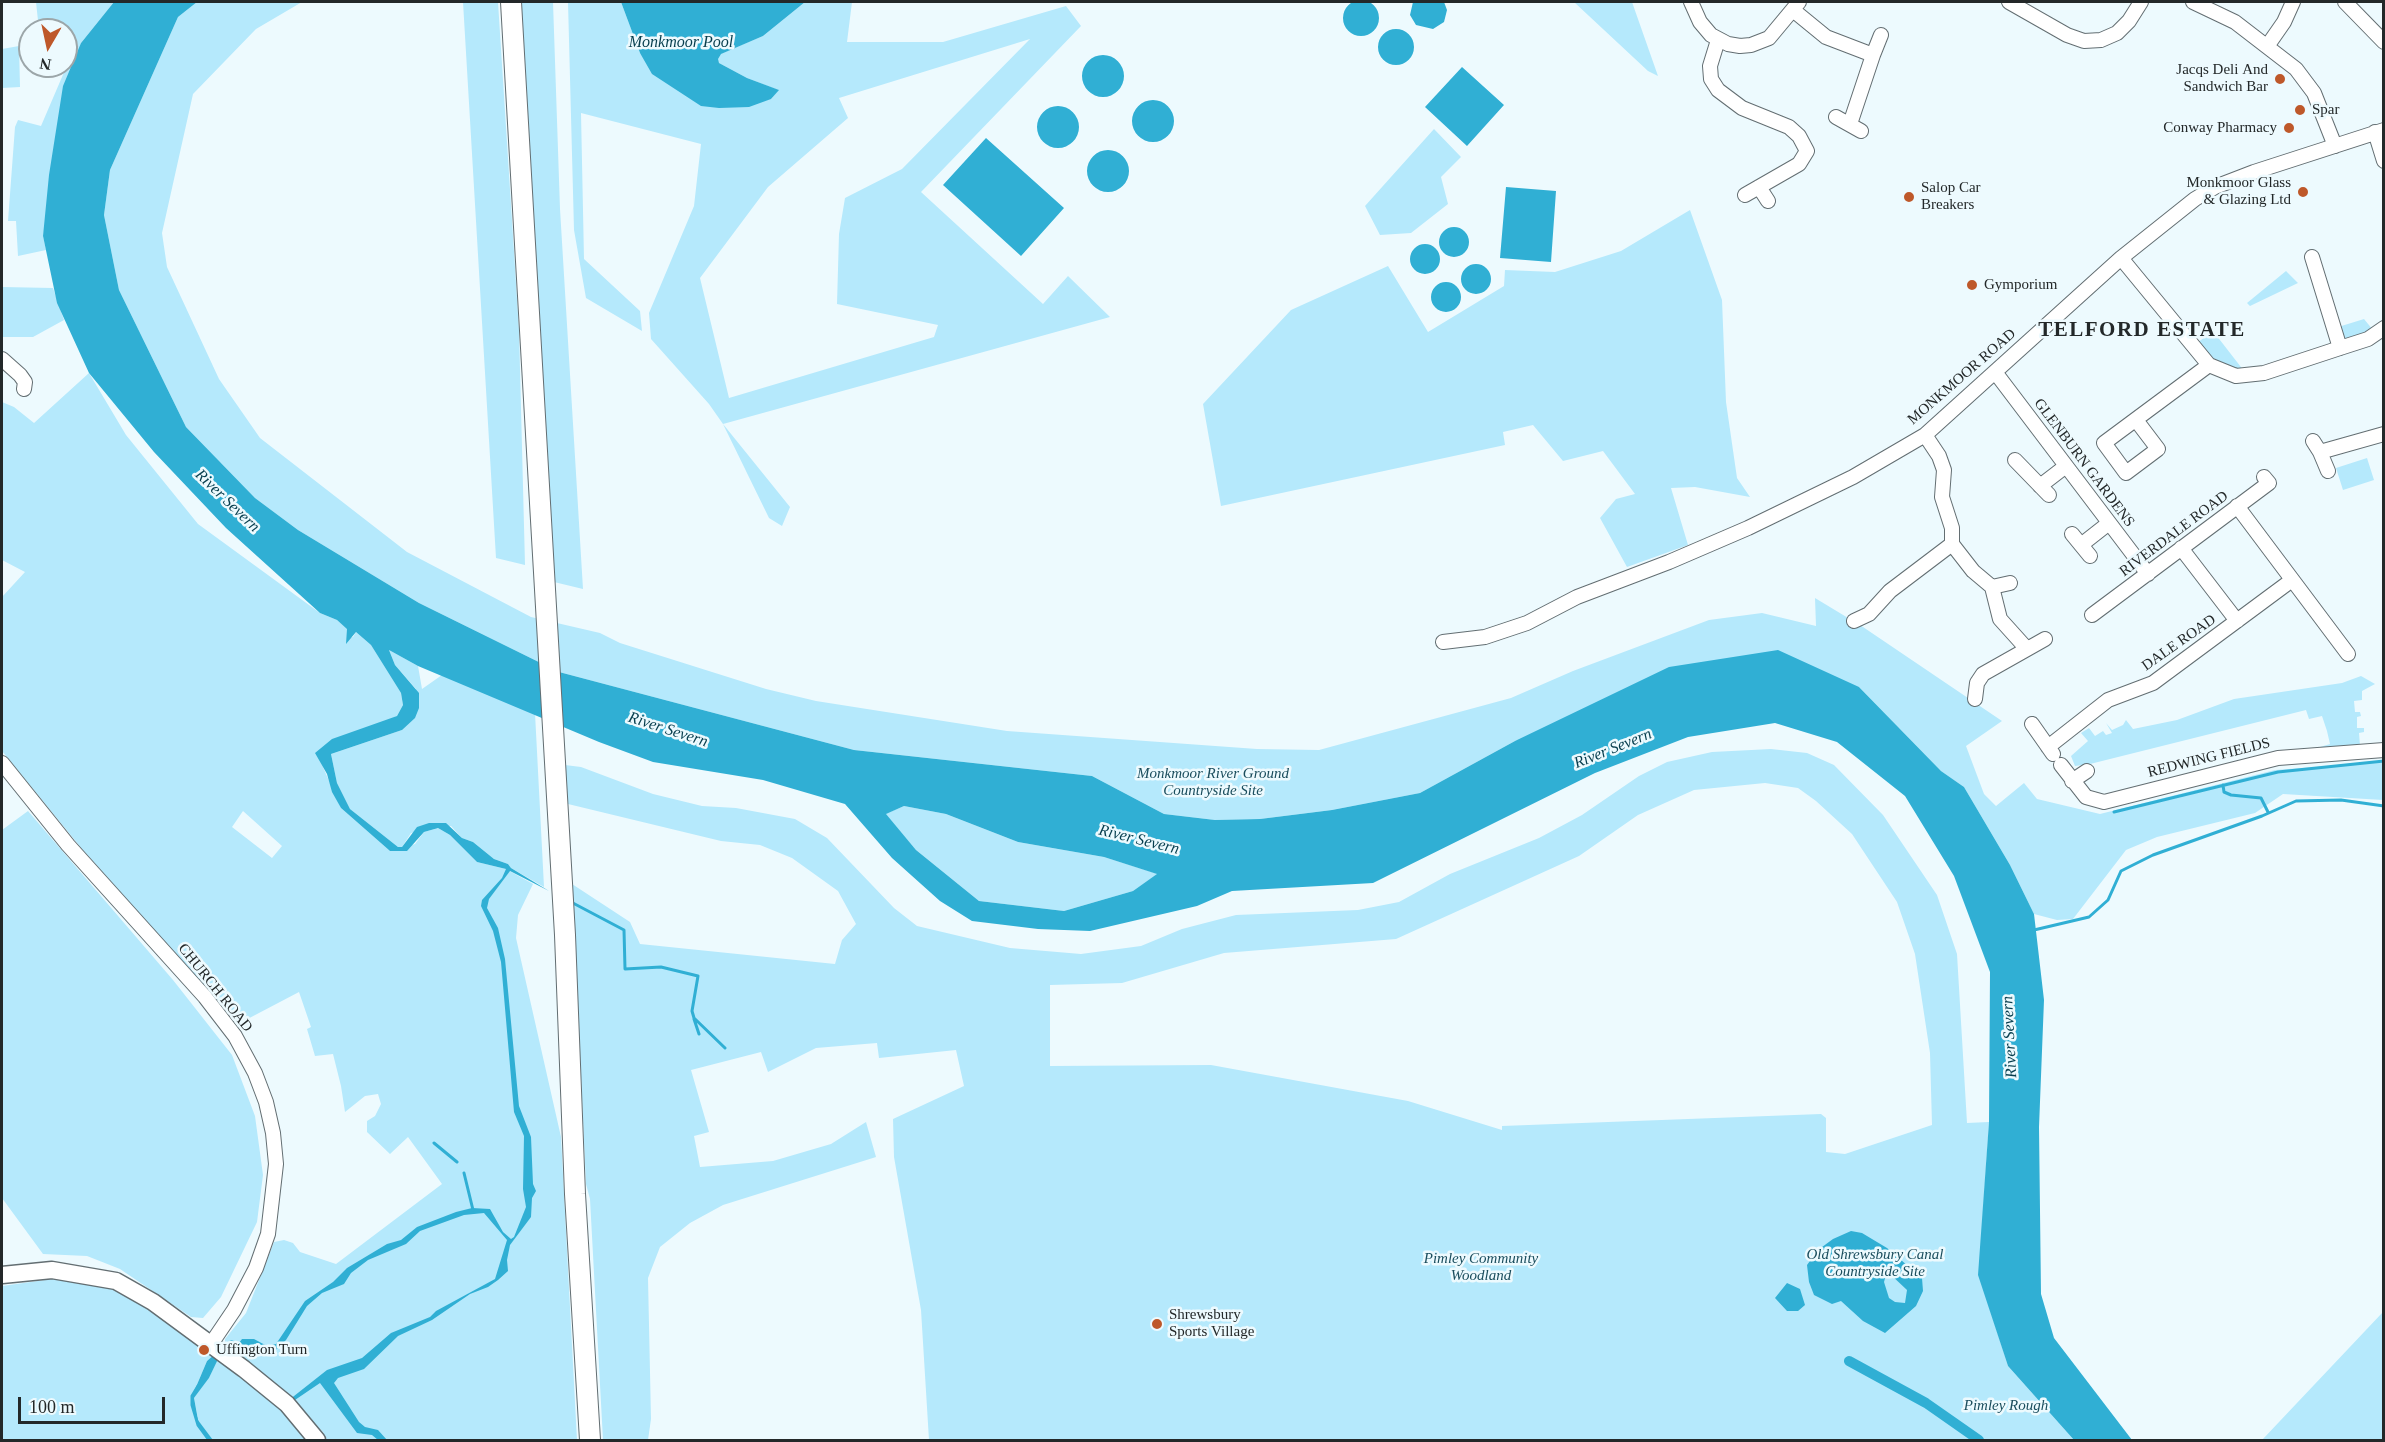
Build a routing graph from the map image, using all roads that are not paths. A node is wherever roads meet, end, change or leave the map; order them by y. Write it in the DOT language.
graph roads {
  1 [pos="511,2"];
  2 [pos="1691,2"];
  3 [pos="2008,2"];
  4 [pos="2141,2"];
  5 [pos="2193,2"];
  6 [pos="2293,2"];
  7 [pos="2345,2"];
  8 [pos="1796,6"];
  9 [pos="1881,35"];
  10 [pos="1718,40"];
  11 [pos="2384,42"];
  12 [pos="2268,45"];
  13 [pos="1873,55"];
  14 [pos="1836,117"];
  15 [pos="2379,131"];
  16 [pos="2335,146"];
  17 [pos="2384,161"];
  18 [pos="1759,187"];
  19 [pos="1744,195"];
  20 [pos="1768,201"];
  21 [pos="2312,257"];
  22 [pos="2121,258"];
  23 [pos="2384,327"];
  24 [pos="2340,348"];
  25 [pos="2,359"];
  26 [pos="2209,365"];
  27 [pos="1995,372"];
  28 [pos="24,389"];
  29 [pos="2136,420"];
  30 [pos="2384,434"];
  31 [pos="1925,435"];
  32 [pos="2015,460"];
  33 [pos="2066,466"];
  34 [pos="2328,471"];
  35 [pos="2264,477"];
  36 [pos="2237,506"];
  37 [pos="2109,523"];
  38 [pos="1952,544"];
  39 [pos="2181,548"];
  40 [pos="2090,556"];
  41 [pos="2148,574"];
  42 [pos="2292,580"];
  43 [pos="2010,583"];
  44 [pos="1992,587"];
  45 [pos="2092,615"];
  46 [pos="2237,621"];
  47 [pos="1863,622"];
  48 [pos="2045,639"];
  49 [pos="1443,642"];
  50 [pos="2027,649"];
  51 [pos="2348,654"];
  52 [pos="1971,693"];
  53 [pos="2032,724"];
  54 [pos="2384,750"];
  55 [pos="2054,755"];
  56 [pos="2,763"];
  57 [pos="2087,771"];
  58 [pos="2072,781"];
  59 [pos="2,1275"];
  60 [pos="218,1349"];
  61 [pos="317,1440"];
  62 [pos="590,1440"];
  1 -- 62 [label="highway"];
  2 -- 10 [label="street"];
  3 -- 4 [label="street"];
  5 -- 12 [label="street"];
  6 -- 12 [label="street"];
  7 -- 11 [label="street"];
  8 -- 10 [label="street"];
  8 -- 13 [label="street"];
  9 -- 13 [label="street"];
  10 -- 18 [label="street"];
  12 -- 16 [label="street"];
  13 -- 14 [label="street"];
  15 -- 16 [label="street, MONKMOOR ROAD"];
  15 -- 17 [label="street, MONKMOOR ROAD"];
  16 -- 22 [label="street, MONKMOOR ROAD"];
  18 -- 19 [label="street"];
  18 -- 20 [label="street"];
  21 -- 24 [label="street"];
  22 -- 26 [label="street"];
  22 -- 27 [label="street, MONKMOOR ROAD"];
  23 -- 24 [label="street"];
  24 -- 26 [label="street"];
  25 -- 28 [label="street"];
  26 -- 29 [label="street"];
  27 -- 31 [label="street, MONKMOOR ROAD"];
  27 -- 33 [label="street, GLENBURN GARDENS"];
  30 -- 34 [label="street"];
  31 -- 38 [label="street"];
  31 -- 49 [label="street, MONKMOOR ROAD"];
  32 -- 33 [label="street"];
  33 -- 37 [label="street, GLENBURN GARDENS"];
  35 -- 36 [label="street, RIVERDALE ROAD"];
  36 -- 39 [label="street, RIVERDALE ROAD"];
  36 -- 42 [label="street"];
  37 -- 40 [label="street"];
  37 -- 41 [label="street, GLENBURN GARDENS"];
  38 -- 44 [label="street"];
  38 -- 47 [label="street"];
  39 -- 41 [label="street, RIVERDALE ROAD"];
  39 -- 46 [label="street, DALE ROAD"];
  41 -- 45 [label="street, RIVERDALE ROAD"];
  42 -- 46 [label="street, DALE ROAD"];
  42 -- 51 [label="street"];
  43 -- 44 [label="street"];
  44 -- 50 [label="street"];
  46 -- 55 [label="street, DALE ROAD"];
  48 -- 50 [label="street"];
  50 -- 52 [label="street"];
  53 -- 55 [label="street"];
  54 -- 58 [label="street, REDWING FIELDS"];
  55 -- 58 [label="street, REDWING FIELDS"];
  56 -- 60 [label="street, CHURCH ROAD"];
  57 -- 58 [label="street"];
  59 -- 60 [label="main road"];
  60 -- 61 [label="main road"];
}
